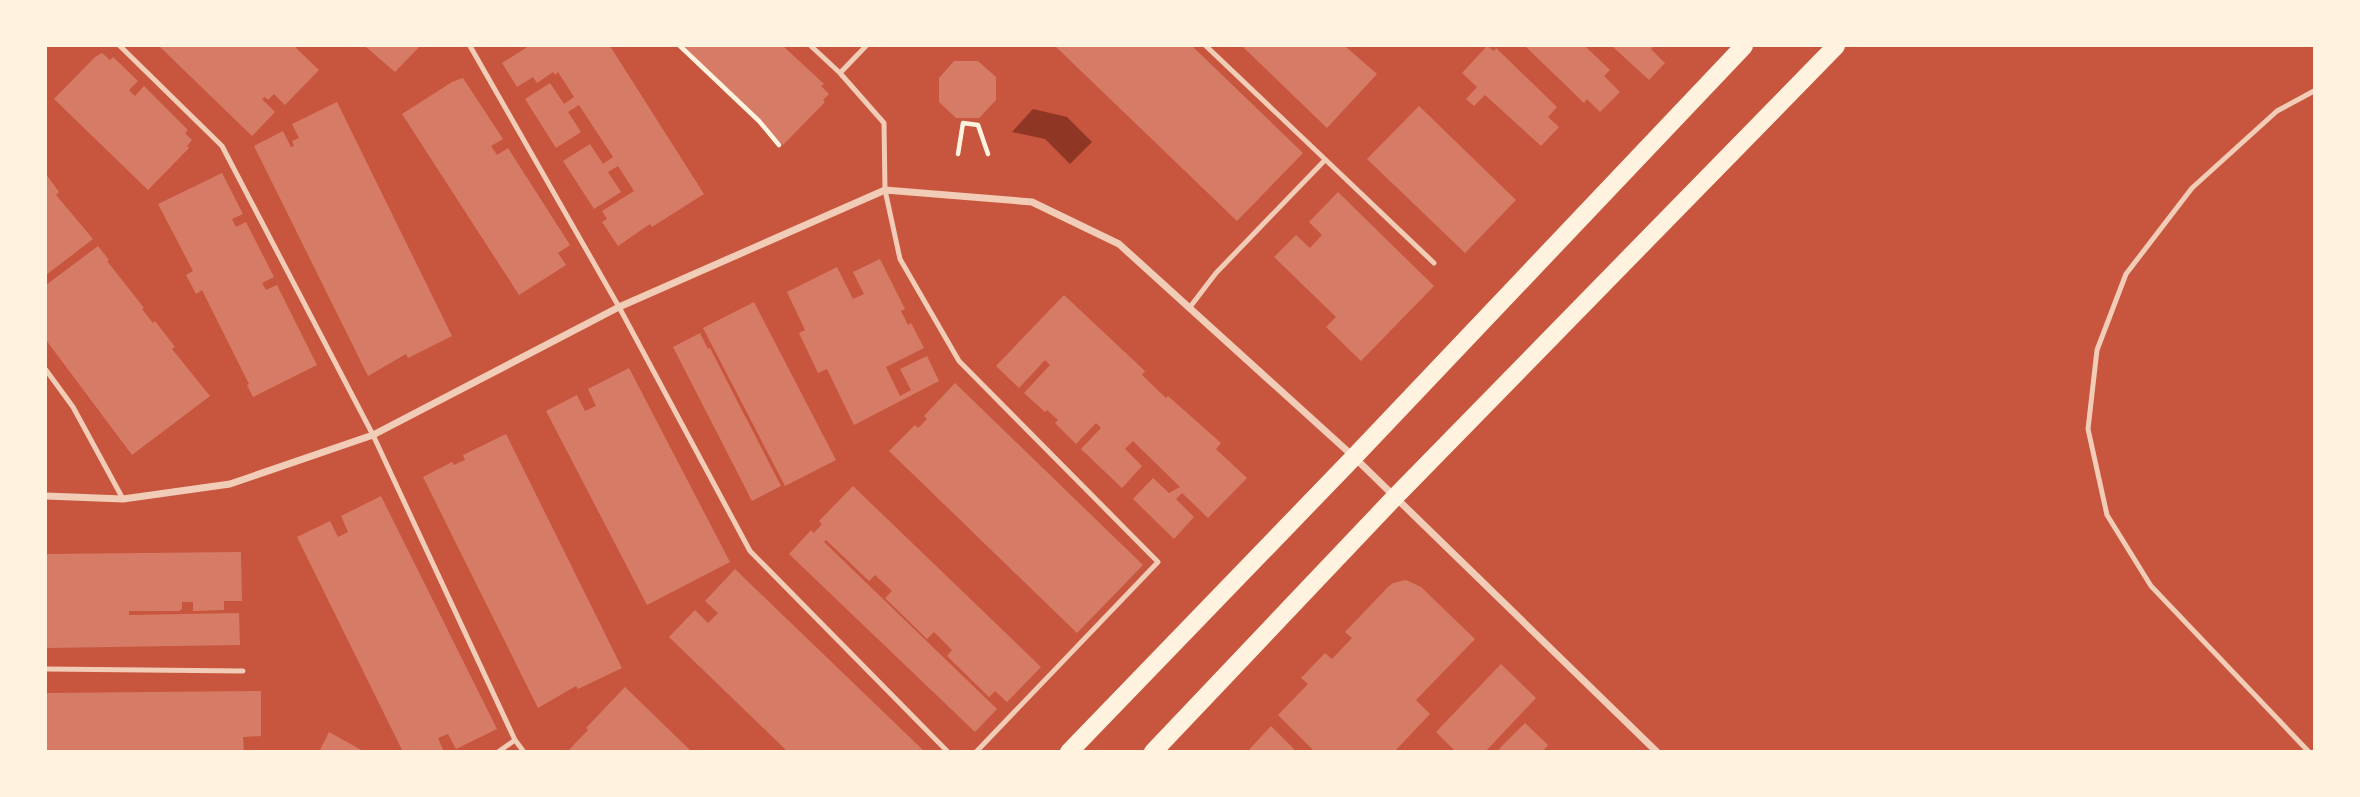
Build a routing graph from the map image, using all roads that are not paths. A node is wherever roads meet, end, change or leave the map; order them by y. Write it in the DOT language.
graph roads {
  1 [pos="120,46"];
  2 [pos="470,46"];
  3 [pos="811,46"];
  4 [pos="866,46"];
  5 [pos="1206,46"];
  6 [pos="1744,46"];
  7 [pos="1836,46"];
  8 [pos="840,73"];
  9 [pos="2315,91"];
  10 [pos="1325,159"];
  11 [pos="886,190"];
  12 [pos="1434,263"];
  13 [pos="619,307"];
  14 [pos="1189,307"];
  15 [pos="46,370"];
  16 [pos="373,435"];
  17 [pos="1354,457"];
  18 [pos="46,496"];
  19 [pos="1394,498"];
  20 [pos="123,499"];
  21 [pos="46,670"];
  22 [pos="243,671"];
  23 [pos="515,740"];
  24 [pos="498,751"];
  25 [pos="524,751"];
  26 [pos="948,751"];
  27 [pos="976,751"];
  28 [pos="1069,751"];
  29 [pos="1153,751"];
  30 [pos="1657,751"];
  31 [pos="2309,751"];
  1 -- 16 [label="lane"];
  2 -- 13 [label="lane"];
  3 -- 8 [label="lane"];
  4 -- 8 [label="lane"];
  5 -- 10 [label="lane"];
  6 -- 17 [label="main road"];
  7 -- 19 [label="main road"];
  8 -- 11 [label="lane"];
  9 -- 31 [label="lane"];
  10 -- 12 [label="lane"];
  10 -- 14 [label="lane"];
  11 -- 13 [label="street"];
  11 -- 14 [label="street"];
  11 -- 27 [label="lane"];
  13 -- 16 [label="street"];
  13 -- 26 [label="lane"];
  14 -- 17 [label="street"];
  15 -- 20 [label="lane"];
  16 -- 20 [label="street"];
  16 -- 23 [label="lane"];
  17 -- 19 [label="street"];
  17 -- 28 [label="main road"];
  18 -- 20 [label="street"];
  19 -- 29 [label="main road"];
  19 -- 30 [label="street"];
  21 -- 22 [label="lane"];
  23 -- 24 [label="lane"];
  23 -- 25 [label="lane"];
}
